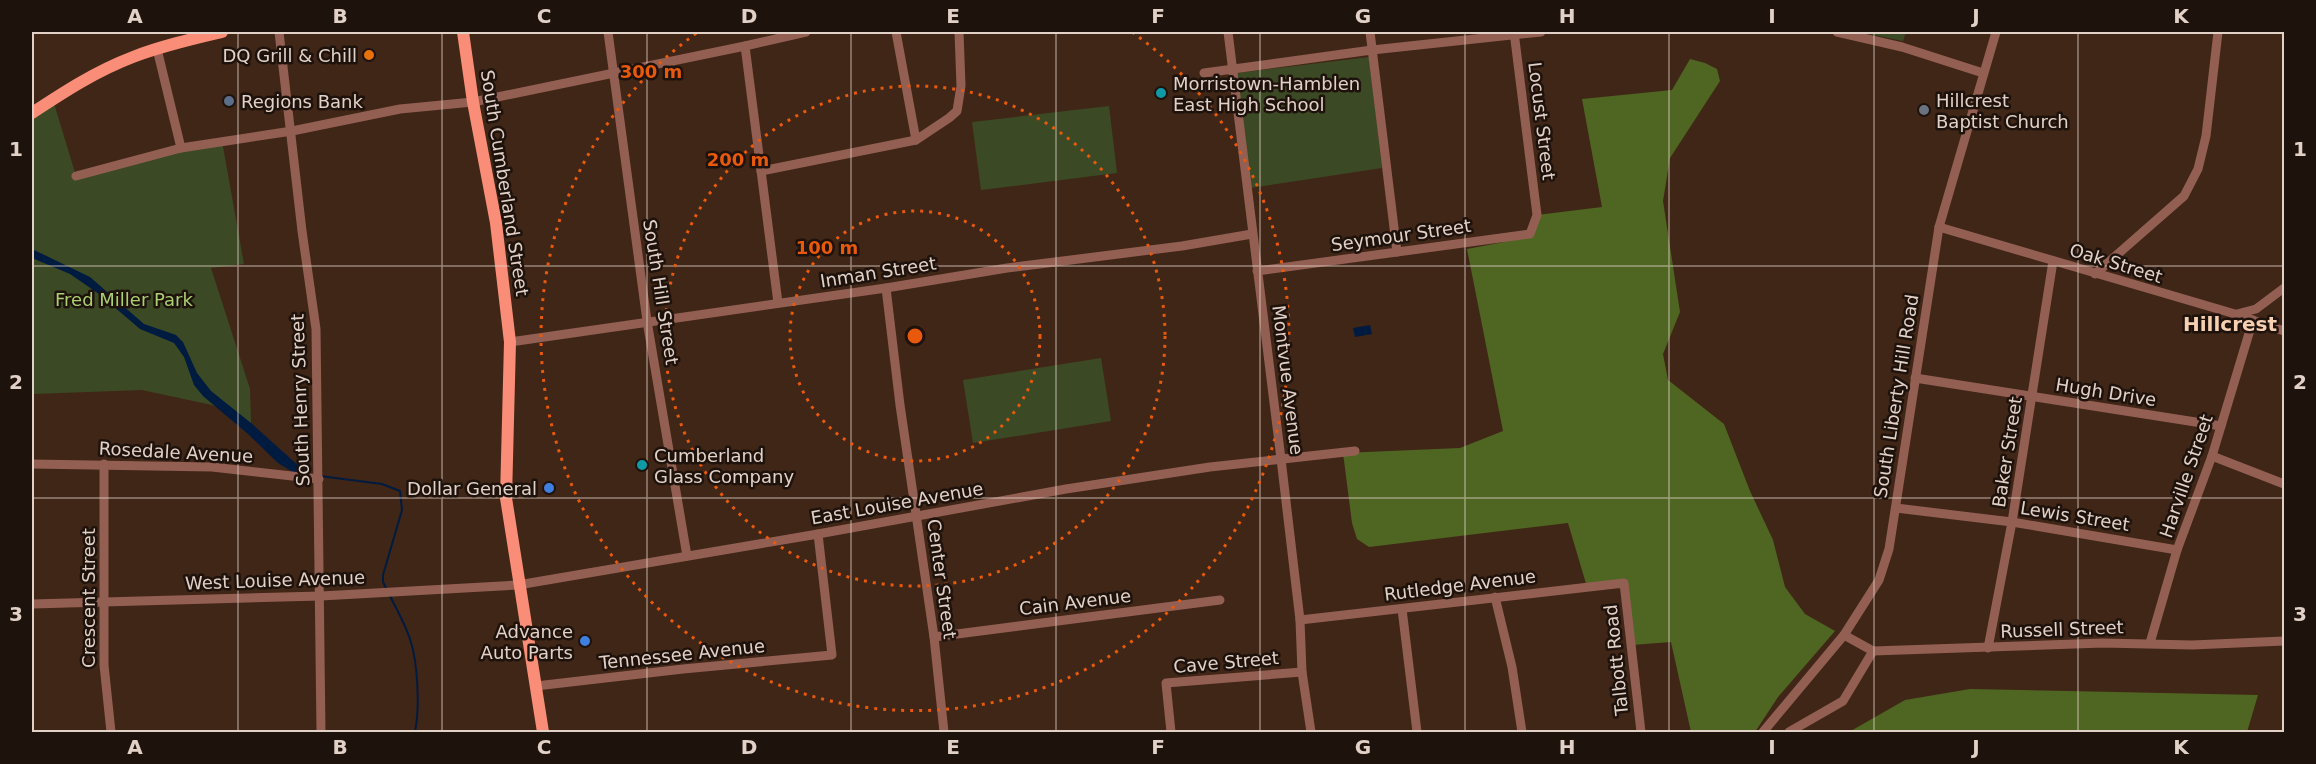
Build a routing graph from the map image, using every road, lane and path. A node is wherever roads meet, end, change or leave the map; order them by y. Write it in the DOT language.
graph roads {
  1 [pos="222,32"];
  2 [pos="279,32"];
  3 [pos="463,32"];
  4 [pos="608,32"];
  5 [pos="806,32"];
  6 [pos="896,32"];
  7 [pos="959,32"];
  8 [pos="1228,32"];
  9 [pos="1370,32"];
  10 [pos="1541,32"];
  11 [pos="1837,32"];
  12 [pos="1996,32"];
  13 [pos="2218,32"];
  14 [pos="1514,33"];
  15 [pos="745,46"];
  16 [pos="157,49"];
  17 [pos="1372,50"];
  18 [pos="1232,68"];
  19 [pos="613,72"];
  20 [pos="1204,73"];
  21 [pos="1983,74"];
  22 [pos="473,102"];
  23 [pos="32,113"];
  24 [pos="292,131"];
  25 [pos="916,140"];
  26 [pos="181,148"];
  27 [pos="760,171"];
  28 [pos="76,176"];
  29 [pos="1537,215"];
  30 [pos="1938,227"];
  31 [pos="1252,234"];
  32 [pos="1397,252"];
  33 [pos="2053,261"];
  34 [pos="1257,271"];
  35 [pos="2096,274"];
  36 [pos="886,288"];
  37 [pos="2284,288"];
  38 [pos="778,303"];
  39 [pos="2235,314"];
  40 [pos="2253,320"];
  41 [pos="647,321"];
  42 [pos="2284,331"];
  43 [pos="510,342"];
  44 [pos="1916,378"];
  45 [pos="2032,398"];
  46 [pos="2221,426"];
  47 [pos="1355,451"];
  48 [pos="2212,456"];
  49 [pos="1281,459"];
  50 [pos="32,464"];
  51 [pos="104,464"];
  52 [pos="319,479"];
  53 [pos="2284,484"];
  54 [pos="1896,507"];
  55 [pos="916,517"];
  56 [pos="2012,522"];
  57 [pos="818,534"];
  58 [pos="2177,550"];
  59 [pos="687,556"];
  60 [pos="1624,584"];
  61 [pos="518,585"];
  62 [pos="321,596"];
  63 [pos="1495,597"];
  64 [pos="1220,600"];
  65 [pos="104,602"];
  66 [pos="32,604"];
  67 [pos="1402,609"];
  68 [pos="1300,620"];
  69 [pos="1845,635"];
  70 [pos="934,637"];
  71 [pos="2284,641"];
  72 [pos="2150,643"];
  73 [pos="1988,648"];
  74 [pos="1873,651"];
  75 [pos="1302,672"];
  76 [pos="536,686"];
  77 [pos="111,732"];
  78 [pos="321,732"];
  79 [pos="543,732"];
  80 [pos="944,732"];
  81 [pos="1171,732"];
  82 [pos="1311,732"];
  83 [pos="1417,732"];
  84 [pos="1522,732"];
  85 [pos="1641,732"];
  86 [pos="1763,732"];
  87 [pos="1789,732"];
  1 -- 16 [label="main road"];
  2 -- 24 [label="street, South Henry Street"];
  3 -- 22 [label="main road, South Cumberland Street"];
  4 -- 19 [label="street, South Hill Street"];
  5 -- 15 [label="street"];
  6 -- 25 [label="street"];
  7 -- 25 [label="street"];
  8 -- 18 [label="street, Montvue Avenue"];
  9 -- 17 [label="street"];
  10 -- 14 [label="street"];
  11 -- 21 [label="street"];
  12 -- 21 [label="street, South Liberty Hill Road"];
  13 -- 35 [label="street"];
  14 -- 17 [label="street"];
  14 -- 29 [label="street, Locust Street"];
  15 -- 19 [label="street"];
  15 -- 27 [label="street"];
  16 -- 23 [label="main road"];
  16 -- 26 [label="street"];
  17 -- 18 [label="street"];
  17 -- 32 [label="street"];
  18 -- 20 [label="street"];
  18 -- 31 [label="street, Montvue Avenue"];
  19 -- 22 [label="street"];
  19 -- 41 [label="street, South Hill Street"];
  21 -- 30 [label="street, South Liberty Hill Road"];
  22 -- 24 [label="street"];
  22 -- 43 [label="main road, South Cumberland Street"];
  24 -- 26 [label="street"];
  24 -- 52 [label="street, South Henry Street"];
  25 -- 27 [label="street"];
  26 -- 28 [label="street"];
  27 -- 38 [label="street"];
  29 -- 32 [label="street, Seymour Street"];
  30 -- 33 [label="street, Oak Street"];
  30 -- 44 [label="street, South Liberty Hill Road"];
  31 -- 34 [label="street, Montvue Avenue"];
  31 -- 36 [label="street, Inman Street"];
  32 -- 34 [label="street, Seymour Street"];
  33 -- 35 [label="street, Oak Street"];
  33 -- 45 [label="street, Baker Street"];
  34 -- 49 [label="street, Montvue Avenue"];
  35 -- 39 [label="street, Oak Street"];
  36 -- 38 [label="street, Inman Street"];
  36 -- 55 [label="street, Center Street"];
  37 -- 39 [label="street"];
  38 -- 41 [label="street, Inman Street"];
  39 -- 40 [label="street, Oak Street"];
  40 -- 42 [label="street, Oak Street"];
  40 -- 46 [label="street, Harville Street"];
  41 -- 43 [label="street, Inman Street"];
  41 -- 59 [label="street, South Hill Street"];
  43 -- 61 [label="main road, South Cumberland Street"];
  44 -- 45 [label="street, Hugh Drive"];
  44 -- 54 [label="street, South Liberty Hill Road"];
  45 -- 46 [label="street, Hugh Drive"];
  45 -- 56 [label="street, Baker Street"];
  46 -- 48 [label="street, Harville Street"];
  47 -- 49 [label="street, East Louise Avenue"];
  48 -- 53 [label="street"];
  48 -- 58 [label="street, Harville Street"];
  49 -- 55 [label="street, East Louise Avenue"];
  49 -- 68 [label="street, Montvue Avenue"];
  50 -- 51 [label="street, Rosedale Avenue"];
  51 -- 52 [label="street, Rosedale Avenue"];
  51 -- 65 [label="street, Crescent Street"];
  52 -- 62 [label="street, South Henry Street"];
  54 -- 56 [label="street, Lewis Street"];
  54 -- 69 [label="street, South Liberty Hill Road"];
  55 -- 57 [label="street, East Louise Avenue"];
  55 -- 70 [label="street, Center Street"];
  56 -- 58 [label="street, Lewis Street"];
  56 -- 73 [label="street, Baker Street"];
  57 -- 59 [label="street, East Louise Avenue"];
  57 -- 76 [label="street, Tennessee Avenue"];
  58 -- 72 [label="street, Harville Street"];
  59 -- 61 [label="street, East Louise Avenue"];
  60 -- 63 [label="street, Rutledge Avenue"];
  60 -- 85 [label="street, Talbott Road"];
  61 -- 62 [label="street, West Louise Avenue"];
  61 -- 76 [label="main road, South Cumberland Street"];
  62 -- 65 [label="street, West Louise Avenue"];
  62 -- 78 [label="street, South Henry Street"];
  63 -- 67 [label="street, Rutledge Avenue"];
  63 -- 84 [label="street"];
  64 -- 70 [label="street, Cain Avenue"];
  65 -- 66 [label="street, West Louise Avenue"];
  65 -- 77 [label="street, Crescent Street"];
  67 -- 68 [label="street, Rutledge Avenue"];
  67 -- 83 [label="street"];
  68 -- 75 [label="street, Montvue Avenue"];
  69 -- 74 [label="street"];
  69 -- 86 [label="street, South Liberty Hill Road"];
  70 -- 80 [label="street, Center Street"];
  71 -- 72 [label="street, Russell Street"];
  72 -- 73 [label="street, Russell Street"];
  73 -- 74 [label="street, Russell Street"];
  74 -- 87 [label="street"];
  75 -- 81 [label="street, Cave Street"];
  75 -- 82 [label="street, Montvue Avenue"];
  76 -- 79 [label="main road, South Cumberland Street"];
}
